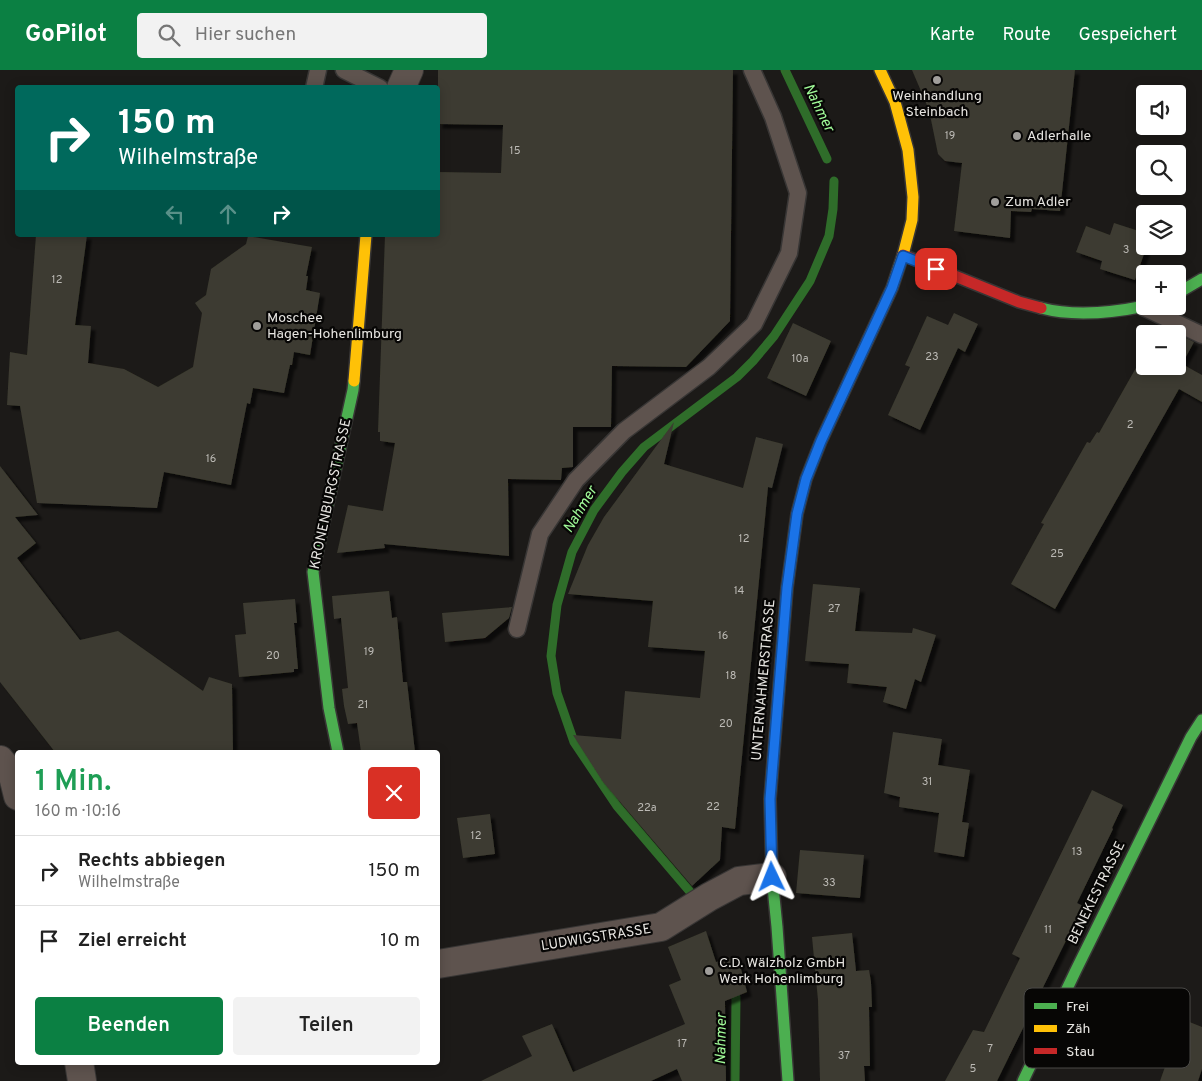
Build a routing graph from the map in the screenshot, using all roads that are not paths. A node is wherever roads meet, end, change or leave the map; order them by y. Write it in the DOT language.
graph roads {
  1 [pos="318,70"];
  2 [pos="344,70"];
  3 [pos="409,70"];
  4 [pos="752,70"];
  5 [pos="880,70"];
  6 [pos="315,85"];
  7 [pos="374,85"];
  8 [pos="402,85"];
  9 [pos="366,237"];
  10 [pos="903,256"];
  11 [pos="1202,279"];
  12 [pos="1186,288"];
  13 [pos="1136,308"];
  14 [pos="1162,315"];
  15 [pos="1202,335"];
  16 [pos="517,629"];
  17 [pos="1202,720"];
  18 [pos="338,750"];
  19 [pos="0,760"];
  20 [pos="15,784"];
  21 [pos="772,877"];
  22 [pos="440,964"];
  23 [pos="1067,988"];
  24 [pos="79,1065"];
  25 [pos="1029,1068"];
  26 [pos="82,1081"];
  27 [pos="788,1081"];
  28 [pos="1023,1081"];
  1 -- 6 [label="lane"];
  2 -- 7 [label="lane"];
  3 -- 8 [label="street"];
  4 -- 16 [label="lane"];
  5 -- 10 [label="street, UNTERNAHMERSTRASSE"];
  9 -- 18 [label="street, KRONENBURGSTRASSE"];
  10 -- 13 [label="street"];
  10 -- 21 [label="street, UNTERNAHMERSTRASSE"];
  11 -- 12 [label="street"];
  14 -- 15 [label="lane"];
  17 -- 23 [label="street, BENEKESTRASSE"];
  19 -- 20 [label="street"];
  21 -- 22 [label="street, LUDWIGSTRASSE"];
  21 -- 27 [label="street, UNTERNAHMERSTRASSE"];
  24 -- 26 [label="street"];
  25 -- 28 [label="street, BENEKESTRASSE"];
}
